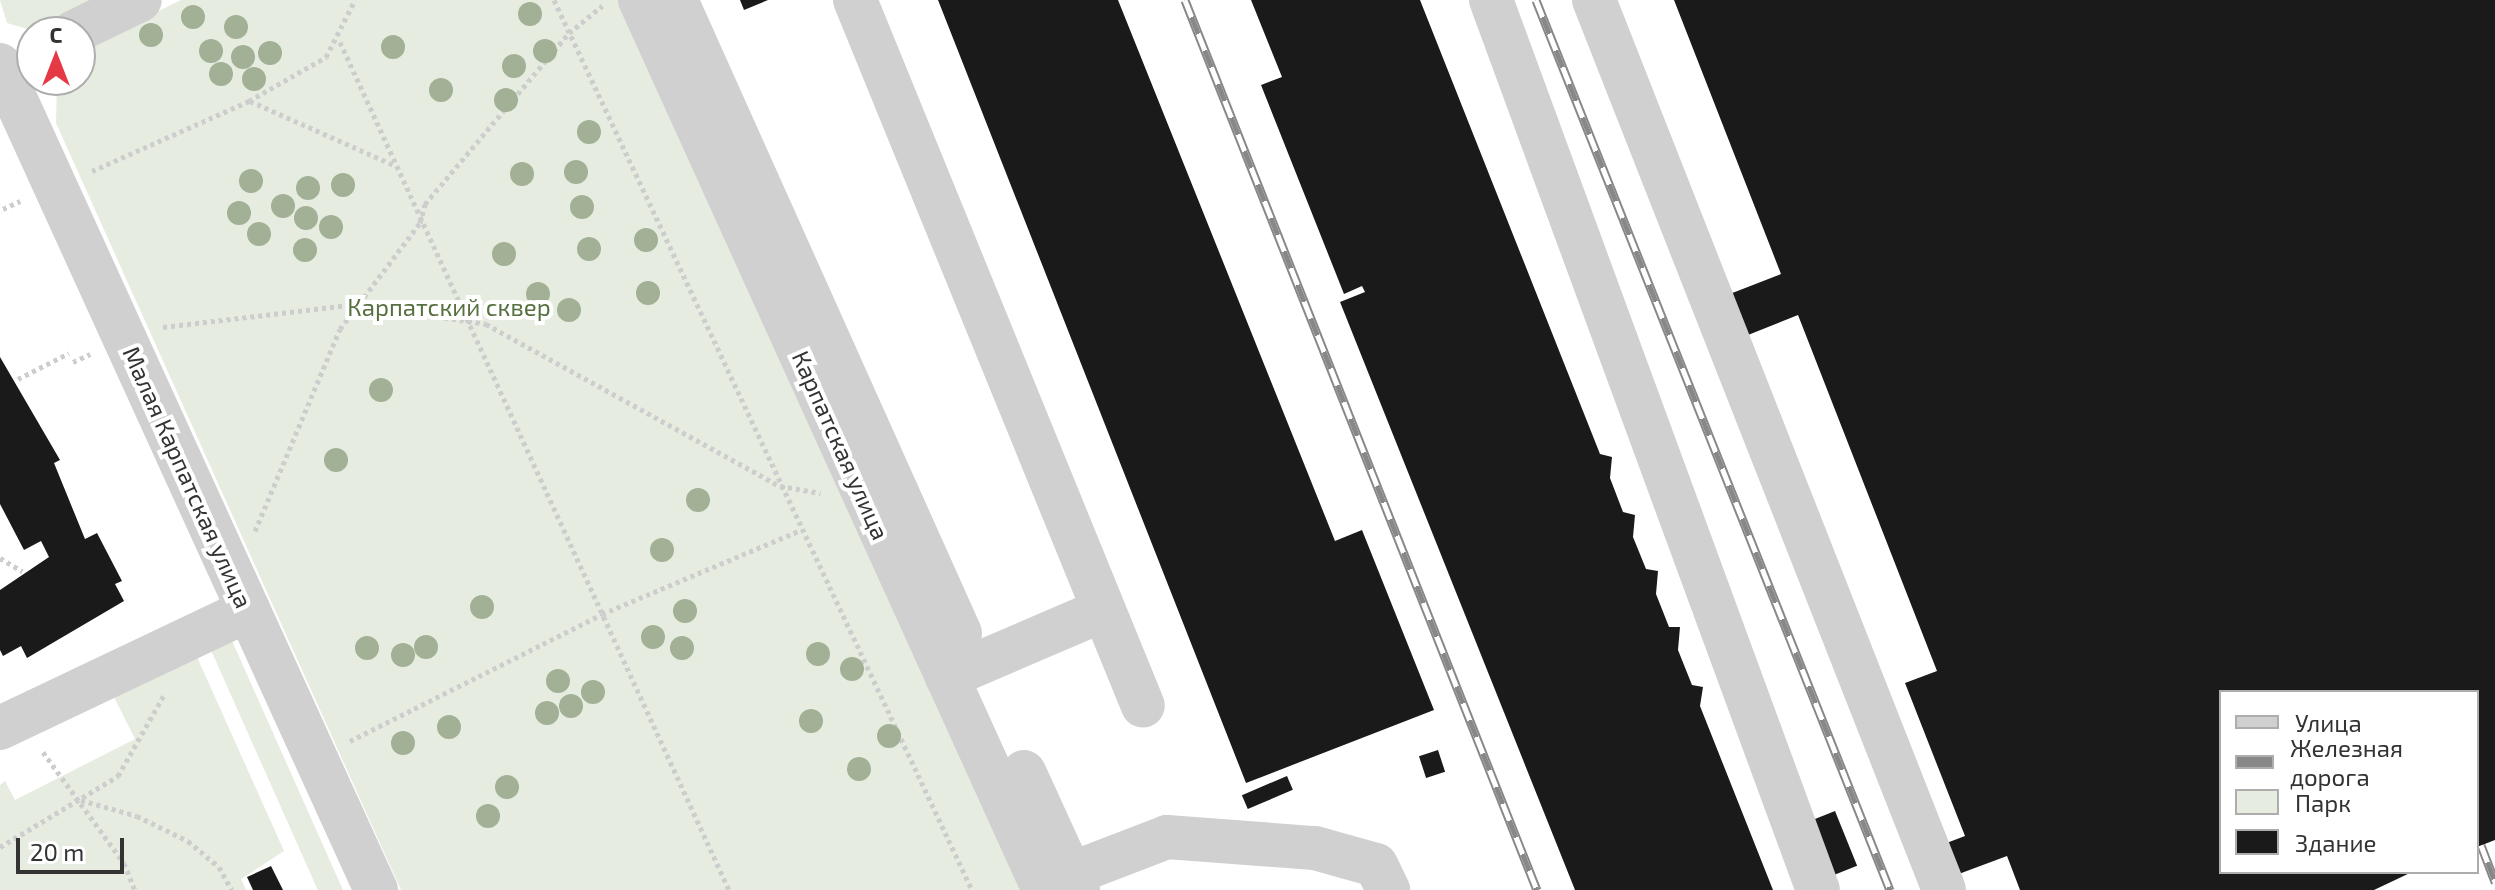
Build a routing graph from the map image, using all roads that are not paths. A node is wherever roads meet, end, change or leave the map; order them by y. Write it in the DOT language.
graph roads {
  1 [pos="140,0"];
  2 [pos="855,0"];
  3 [pos="1491,0"];
  4 [pos="1594,0"];
  5 [pos="657,4"];
  6 [pos="96,21"];
  7 [pos="11,61"];
  8 [pos="248,610"];
  9 [pos="1103,610"];
  10 [pos="961,671"];
  11 [pos="1143,706"];
  12 [pos="9,724"];
  13 [pos="1058,885"];
  14 [pos="376,890"];
  15 [pos="1388,890"];
  16 [pos="1818,890"];
  17 [pos="1944,890"];
  1 -- 6 [label="street"];
  2 -- 9 [label="street"];
  3 -- 16 [label="street"];
  4 -- 17 [label="street"];
  5 -- 10 [label="street, Карпатская улица"];
  5 -- 10 [label="street, Карпатская улица"];
  7 -- 8 [label="street, Малая Карпатская улица"];
  8 -- 12 [label="street"];
  8 -- 14 [label="street, Малая Карпатская улица"];
  9 -- 10 [label="street"];
  9 -- 11 [label="street"];
  10 -- 13 [label="street, Карпатская улица"];
  13 -- 15 [label="street"];
}
